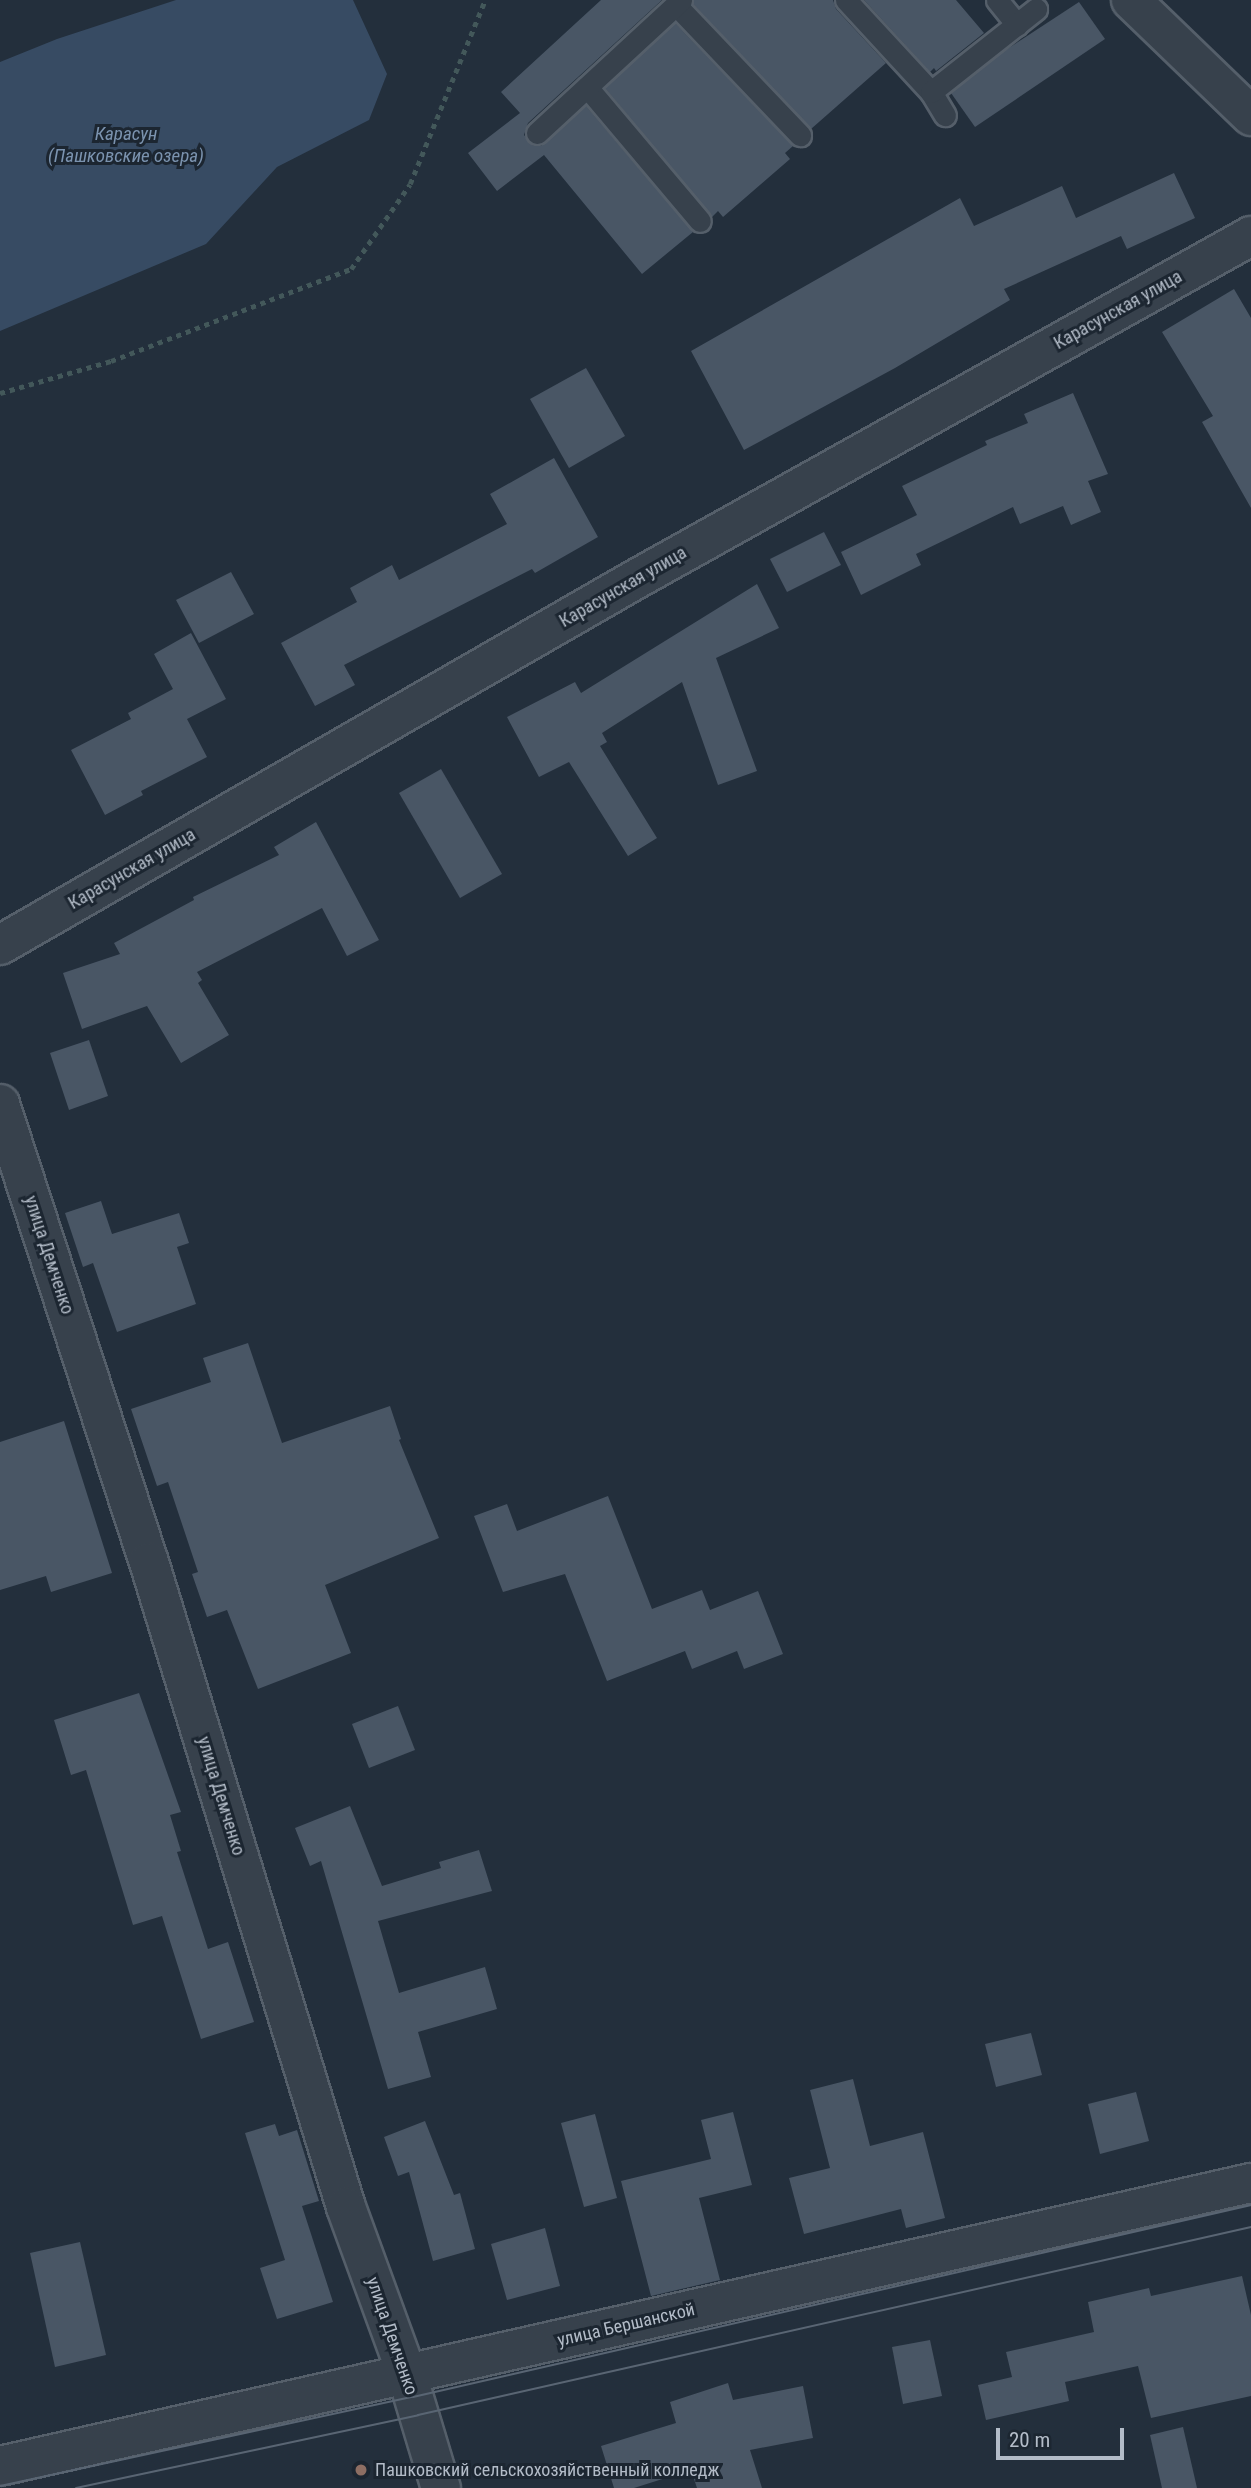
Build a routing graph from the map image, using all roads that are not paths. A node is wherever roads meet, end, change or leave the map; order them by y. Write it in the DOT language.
graph roads {
  1 [pos="846,0"];
  2 [pos="997,0"];
  3 [pos="1131,0"];
  4 [pos="678,2"];
  5 [pos="1036,9"];
  6 [pos="1017,25"];
  7 [pos="587,88"];
  8 [pos="932,92"];
  9 [pos="945,115"];
  10 [pos="1251,116"];
  11 [pos="537,133"];
  12 [pos="800,135"];
  13 [pos="701,221"];
  14 [pos="1251,236"];
  15 [pos="0,945"];
  16 [pos="0,1104"];
  17 [pos="1251,2183"];
  18 [pos="407,2375"];
  19 [pos="0,2466"];
  20 [pos="441,2488"];
  1 -- 8 [label="lane"];
  2 -- 6 [label="lane"];
  3 -- 10 [label="street"];
  4 -- 7 [label="lane"];
  4 -- 12 [label="lane"];
  5 -- 6 [label="lane"];
  6 -- 8 [label="lane"];
  7 -- 11 [label="lane"];
  7 -- 13 [label="lane"];
  8 -- 9 [label="lane"];
  14 -- 15 [label="street, Карасунская улица"];
  16 -- 18 [label="street, улица Демченко"];
  17 -- 18 [label="street, улица Бершанской"];
  18 -- 19 [label="street, улица Бершанской"];
  18 -- 20 [label="street, улица Демченко"];
}
